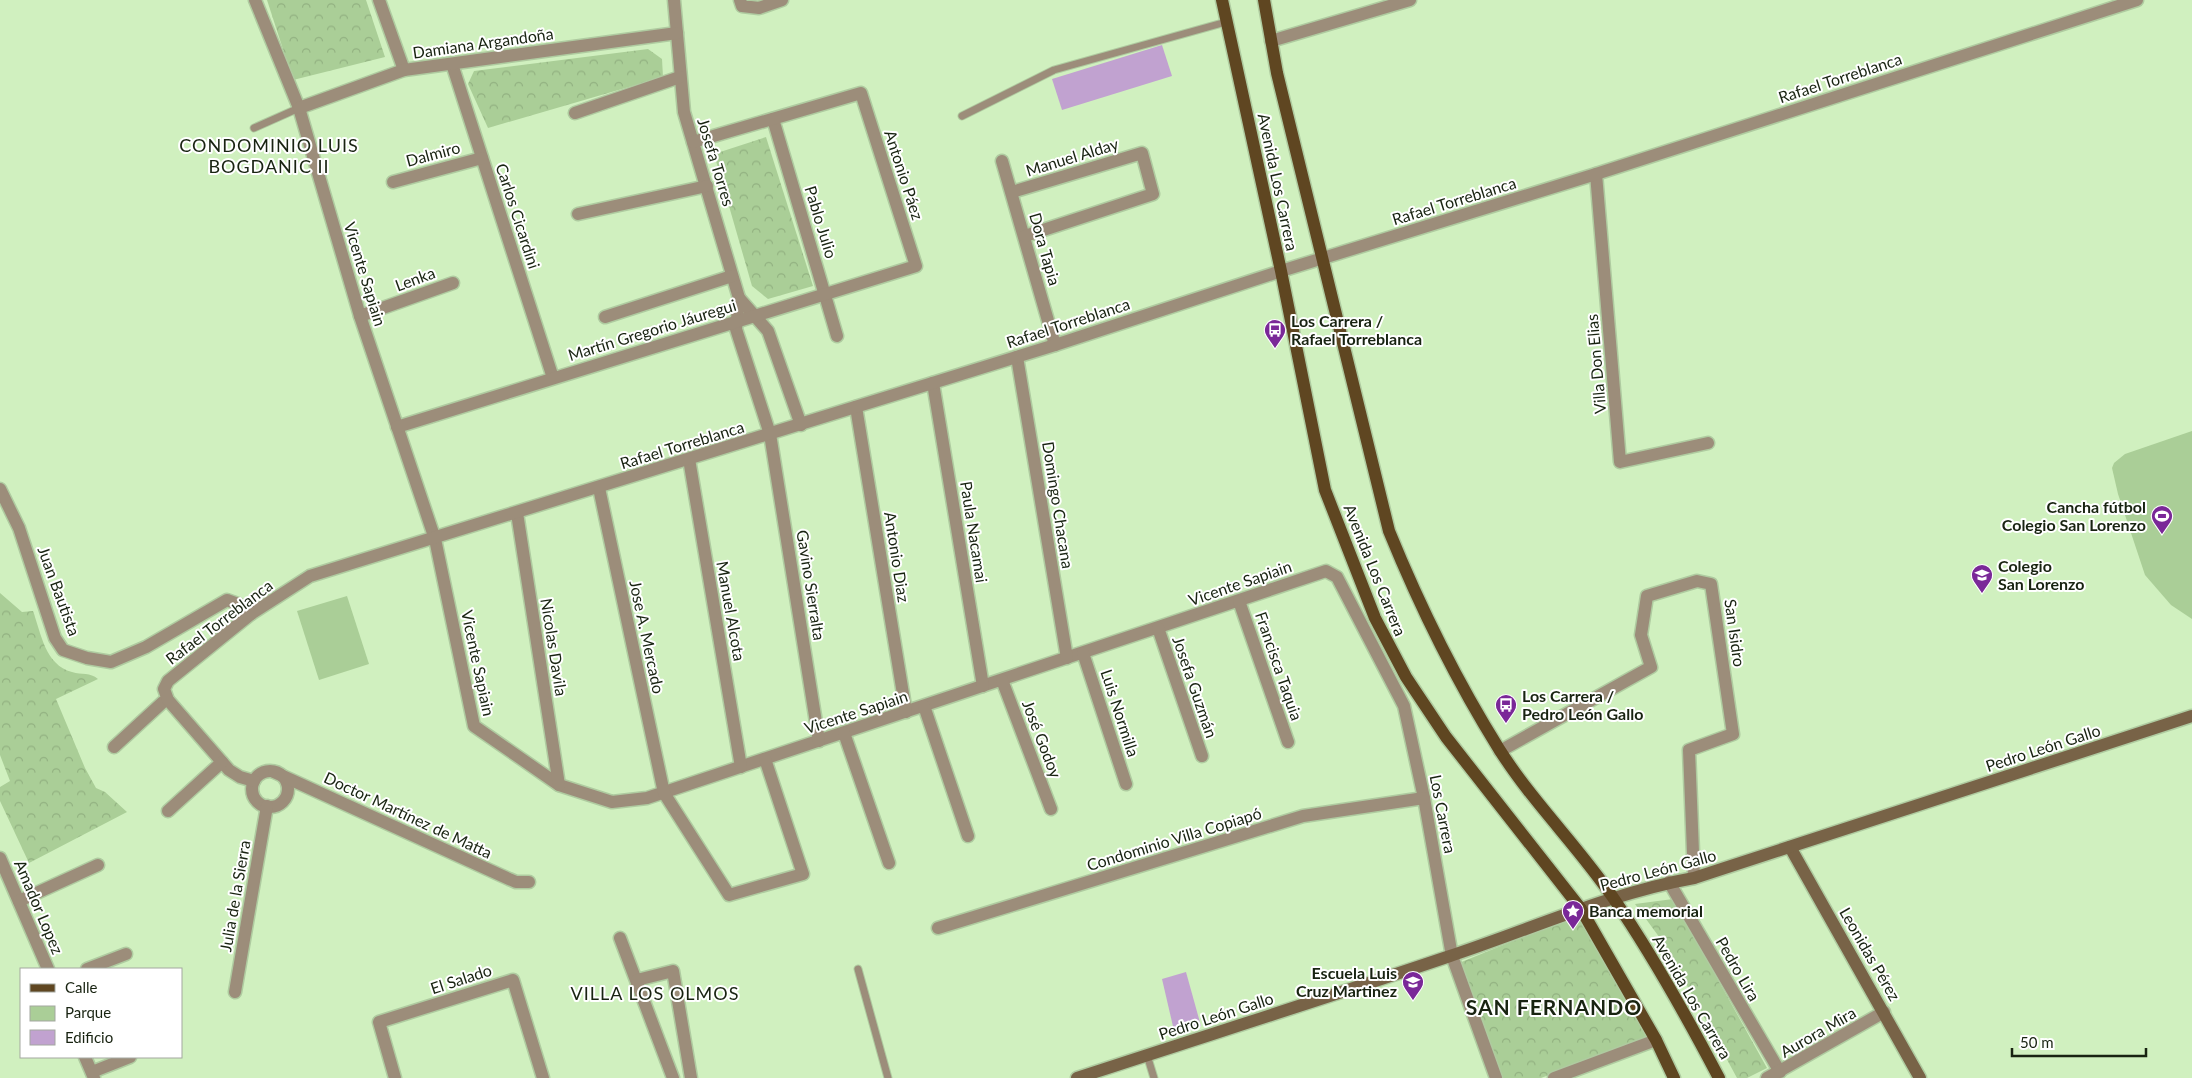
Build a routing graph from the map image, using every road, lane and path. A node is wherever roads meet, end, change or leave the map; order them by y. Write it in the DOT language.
graph roads {
  1 [pos="255,0"];
  2 [pos="378,0"];
  3 [pos="674,0"];
  4 [pos="740,0"];
  5 [pos="782,0"];
  6 [pos="1222,0"];
  7 [pos="1264,0"];
  8 [pos="1410,0"];
  9 [pos="2137,0"];
  10 [pos="2106,5"];
  11 [pos="1226,22"];
  12 [pos="677,33"];
  13 [pos="1272,41"];
  14 [pos="452,64"];
  15 [pos="404,70"];
  16 [pos="680,77"];
  17 [pos="299,108"];
  18 [pos="576,113"];
  19 [pos="962,116"];
  20 [pos="773,119"];
  21 [pos="254,128"];
  22 [pos="693,142"];
  23 [pos="482,158"];
  24 [pos="1002,161"];
  25 [pos="1596,174"];
  26 [pos="393,182"];
  27 [pos="706,186"];
  28 [pos="1012,192"];
  29 [pos="578,214"];
  30 [pos="1025,236"];
  31 [pos="1321,259"];
  32 [pos="916,266"];
  33 [pos="1281,271"];
  34 [pos="732,276"];
  35 [pos="453,283"];
  36 [pos="826,293"];
  37 [pos="739,298"];
  38 [pos="754,315"];
  39 [pos="360,316"];
  40 [pos="605,317"];
  41 [pos="738,320"];
  42 [pos="837,336"];
  43 [pos="1055,346"];
  44 [pos="1017,357"];
  45 [pos="553,378"];
  46 [pos="934,383"];
  47 [pos="856,407"];
  48 [pos="801,425"];
  49 [pos="397,427"];
  50 [pos="770,434"];
  51 [pos="1708,443"];
  52 [pos="689,459"];
  53 [pos="599,488"];
  54 [pos="2,495"];
  55 [pos="517,513"];
  56 [pos="435,539"];
  57 [pos="1326,571"];
  58 [pos="1239,601"];
  59 [pos="251,614"];
  60 [pos="1158,628"];
  61 [pos="1083,653"];
  62 [pos="1067,658"];
  63 [pos="1002,680"];
  64 [pos="983,686"];
  65 [pos="168,700"];
  66 [pos="924,706"];
  67 [pos="906,712"];
  68 [pos="2192,716"];
  69 [pos="844,733"];
  70 [pos="819,741"];
  71 [pos="1288,742"];
  72 [pos="114,747"];
  73 [pos="1500,751"];
  74 [pos="1202,756"];
  75 [pos="765,759"];
  76 [pos="222,762"];
  77 [pos="741,767"];
  78 [pos="274,772"];
  79 [pos="254,780"];
  80 [pos="1126,784"];
  81 [pos="559,785"];
  82 [pos="664,793"];
  83 [pos="1424,798"];
  84 [pos="267,806"];
  85 [pos="1051,809"];
  86 [pos="168,810"];
  87 [pos="968,836"];
  88 [pos="1790,847"];
  89 [pos="0,858"];
  90 [pos="889,863"];
  91 [pos="98,865"];
  92 [pos="1694,878"];
  93 [pos="530,882"];
  94 [pos="1669,882"];
  95 [pos="1614,898"];
  96 [pos="19,901"];
  97 [pos="1581,908"];
  98 [pos="938,928"];
  99 [pos="620,938"];
  100 [pos="126,954"];
  101 [pos="1452,956"];
  102 [pos="48,968"];
  103 [pos="90,968"];
  104 [pos="858,969"];
  105 [pos="637,980"];
  106 [pos="235,992"];
  107 [pos="1884,1012"];
  108 [pos="1656,1040"];
  109 [pos="1147,1055"];
  110 [pos="85,1058"];
  111 [pos="128,1058"];
  112 [pos="1780,1072"];
  113 [pos="93,1075"];
  114 [pos="396,1078"];
  115 [pos="543,1078"];
  116 [pos="673,1078"];
  117 [pos="691,1078"];
  118 [pos="888,1078"];
  119 [pos="1077,1078"];
  120 [pos="1154,1078"];
  121 [pos="1496,1078"];
  122 [pos="1554,1078"];
  123 [pos="1674,1078"];
  124 [pos="1719,1078"];
  125 [pos="1767,1078"];
  126 [pos="1920,1078"];
  1 -- 17 [label="street, Vicente Sapiain"];
  2 -- 15 [label="street"];
  3 -- 12 [label="street, Josefa Torres"];
  4 -- 5 [label="street"];
  6 -- 11 [label="main road, Avenida Los Carrera"];
  7 -- 13 [label="main road, Avenida Los Carrera"];
  8 -- 13 [label="street"];
  9 -- 10 [label="street, Rafael Torreblanca"];
  10 -- 25 [label="street, Rafael Torreblanca"];
  11 -- 19 [label="lane"];
  11 -- 33 [label="main road, Avenida Los Carrera"];
  12 -- 14 [label="street, Damiana Argandoña"];
  12 -- 16 [label="street, Josefa Torres"];
  13 -- 31 [label="main road, Avenida Los Carrera"];
  14 -- 15 [label="street, Damiana Argandoña"];
  14 -- 23 [label="street, Carlos Cicardini"];
  15 -- 17 [label="street, Damiana Argandoña"];
  16 -- 18 [label="street"];
  16 -- 22 [label="street, Josefa Torres"];
  17 -- 21 [label="lane"];
  17 -- 39 [label="street, Vicente Sapiain"];
  20 -- 22 [label="street"];
  20 -- 32 [label="street, Antonio Páez"];
  20 -- 36 [label="street, Pablo Julio"];
  22 -- 27 [label="street, Josefa Torres"];
  23 -- 26 [label="street, Dalmiro"];
  23 -- 45 [label="street, Carlos Cicardini"];
  24 -- 28 [label="street, Dora Tapia"];
  25 -- 31 [label="street, Rafael Torreblanca"];
  25 -- 51 [label="street, Villa Don Elias"];
  27 -- 29 [label="street"];
  27 -- 34 [label="street, Josefa Torres"];
  28 -- 30 [label="street, Dora Tapia"];
  28 -- 30 [label="street, Manuel Alday"];
  30 -- 43 [label="street, Dora Tapia"];
  31 -- 33 [label="street, Rafael Torreblanca"];
  31 -- 73 [label="main road, Avenida Los Carrera"];
  32 -- 36 [label="street, Martín Gregorio Jáuregui"];
  33 -- 43 [label="street, Rafael Torreblanca"];
  33 -- 97 [label="main road, Avenida Los Carrera"];
  34 -- 37 [label="street, Josefa Torres"];
  34 -- 40 [label="street"];
  35 -- 39 [label="street, Lenka"];
  36 -- 38 [label="street, Martín Gregorio Jáuregui"];
  36 -- 42 [label="street, Pablo Julio"];
  37 -- 38 [label="street, Josefa Torres"];
  37 -- 41 [label="street, Josefa Torres"];
  38 -- 41 [label="street, Martín Gregorio Jáuregui"];
  38 -- 48 [label="street, Josefa Torres"];
  39 -- 49 [label="street, Vicente Sapiain"];
  41 -- 45 [label="street, Martín Gregorio Jáuregui"];
  41 -- 50 [label="street, Josefa Torres"];
  43 -- 44 [label="street, Rafael Torreblanca"];
  44 -- 46 [label="street, Rafael Torreblanca"];
  44 -- 62 [label="street, Domingo Chacana"];
  45 -- 49 [label="street, Martín Gregorio Jáuregui"];
  46 -- 47 [label="street, Rafael Torreblanca"];
  46 -- 64 [label="street, Paula Nacamai"];
  47 -- 48 [label="street, Rafael Torreblanca"];
  47 -- 67 [label="street, Antonio Diaz"];
  48 -- 50 [label="street, Rafael Torreblanca"];
  49 -- 56 [label="street, Vicente Sapiain"];
  50 -- 52 [label="street, Rafael Torreblanca"];
  50 -- 70 [label="street, Gavino Sierralta"];
  52 -- 53 [label="street, Rafael Torreblanca"];
  52 -- 77 [label="street, Manuel Alcota"];
  53 -- 55 [label="street, Rafael Torreblanca"];
  53 -- 82 [label="street, Jose A. Mercado"];
  54 -- 59 [label="street, Juan Bautista"];
  55 -- 56 [label="street, Rafael Torreblanca"];
  55 -- 81 [label="street, Nicolas Davila"];
  56 -- 59 [label="street, Rafael Torreblanca"];
  56 -- 81 [label="street, Vicente Sapiain"];
  57 -- 58 [label="street, Vicente Sapiain"];
  57 -- 83 [label="street, Los Carrera"];
  58 -- 60 [label="street, Vicente Sapiain"];
  58 -- 71 [label="street, Francisca Taquia"];
  59 -- 65 [label="street, Rafael Torreblanca"];
  60 -- 61 [label="street, Vicente Sapiain"];
  60 -- 74 [label="street, Josefa Guzmán"];
  61 -- 62 [label="street, Vicente Sapiain"];
  61 -- 80 [label="street, Luis Normilla"];
  62 -- 63 [label="street, Vicente Sapiain"];
  63 -- 64 [label="street, Vicente Sapiain"];
  63 -- 85 [label="street, José Godoy"];
  64 -- 66 [label="street, Vicente Sapiain"];
  65 -- 72 [label="street"];
  65 -- 76 [label="street"];
  66 -- 67 [label="street, Vicente Sapiain"];
  66 -- 87 [label="street"];
  67 -- 69 [label="street, Vicente Sapiain"];
  68 -- 88 [label="street, Pedro León Gallo"];
  69 -- 70 [label="street, Vicente Sapiain"];
  69 -- 90 [label="street"];
  70 -- 75 [label="street, Vicente Sapiain"];
  73 -- 92 [label="street, San Isidro"];
  73 -- 95 [label="main road, Avenida Los Carrera"];
  75 -- 77 [label="street, Vicente Sapiain"];
  75 -- 82 [label="street"];
  76 -- 79 [label="street"];
  76 -- 86 [label="street"];
  77 -- 82 [label="street, Vicente Sapiain"];
  78 -- 79 [label="street"];
  78 -- 84 [label="street"];
  78 -- 93 [label="street, Doctor Martínez de Matta"];
  79 -- 84 [label="street"];
  81 -- 82 [label="street, Vicente Sapiain"];
  83 -- 98 [label="street, Condominio Villa Copiapó"];
  83 -- 101 [label="street, Los Carrera"];
  84 -- 106 [label="street, Julia de la Sierra"];
  88 -- 92 [label="street, Pedro León Gallo"];
  88 -- 107 [label="street, Leonidas Pérez"];
  89 -- 96 [label="street, Amador Lopez"];
  91 -- 96 [label="street"];
  92 -- 94 [label="street, Pedro León Gallo"];
  94 -- 95 [label="street, Pedro León Gallo"];
  94 -- 112 [label="street, Pedro Lira"];
  95 -- 97 [label="street, Pedro León Gallo"];
  95 -- 124 [label="main road, Avenida Los Carrera"];
  96 -- 102 [label="street, Amador Lopez"];
  97 -- 101 [label="street, Pedro León Gallo"];
  97 -- 108 [label="main road, Avenida Los Carrera"];
  99 -- 105 [label="street"];
  100 -- 103 [label="street"];
  101 -- 109 [label="street, Pedro León Gallo"];
  101 -- 121 [label="street, Los Carrera"];
  104 -- 118 [label="lane"];
  105 -- 116 [label="street"];
  105 -- 117 [label="street"];
  107 -- 112 [label="street, Aurora Mira"];
  107 -- 126 [label="street, Leonidas Pérez"];
  108 -- 122 [label="street"];
  108 -- 123 [label="main road, Avenida Los Carrera"];
  109 -- 119 [label="street, Pedro León Gallo"];
  109 -- 120 [label="lane"];
  110 -- 113 [label="street"];
  111 -- 113 [label="street"];
  112 -- 125 [label="street, Aurora Mira"];
  114 -- 115 [label="street, El Salado"];
}
